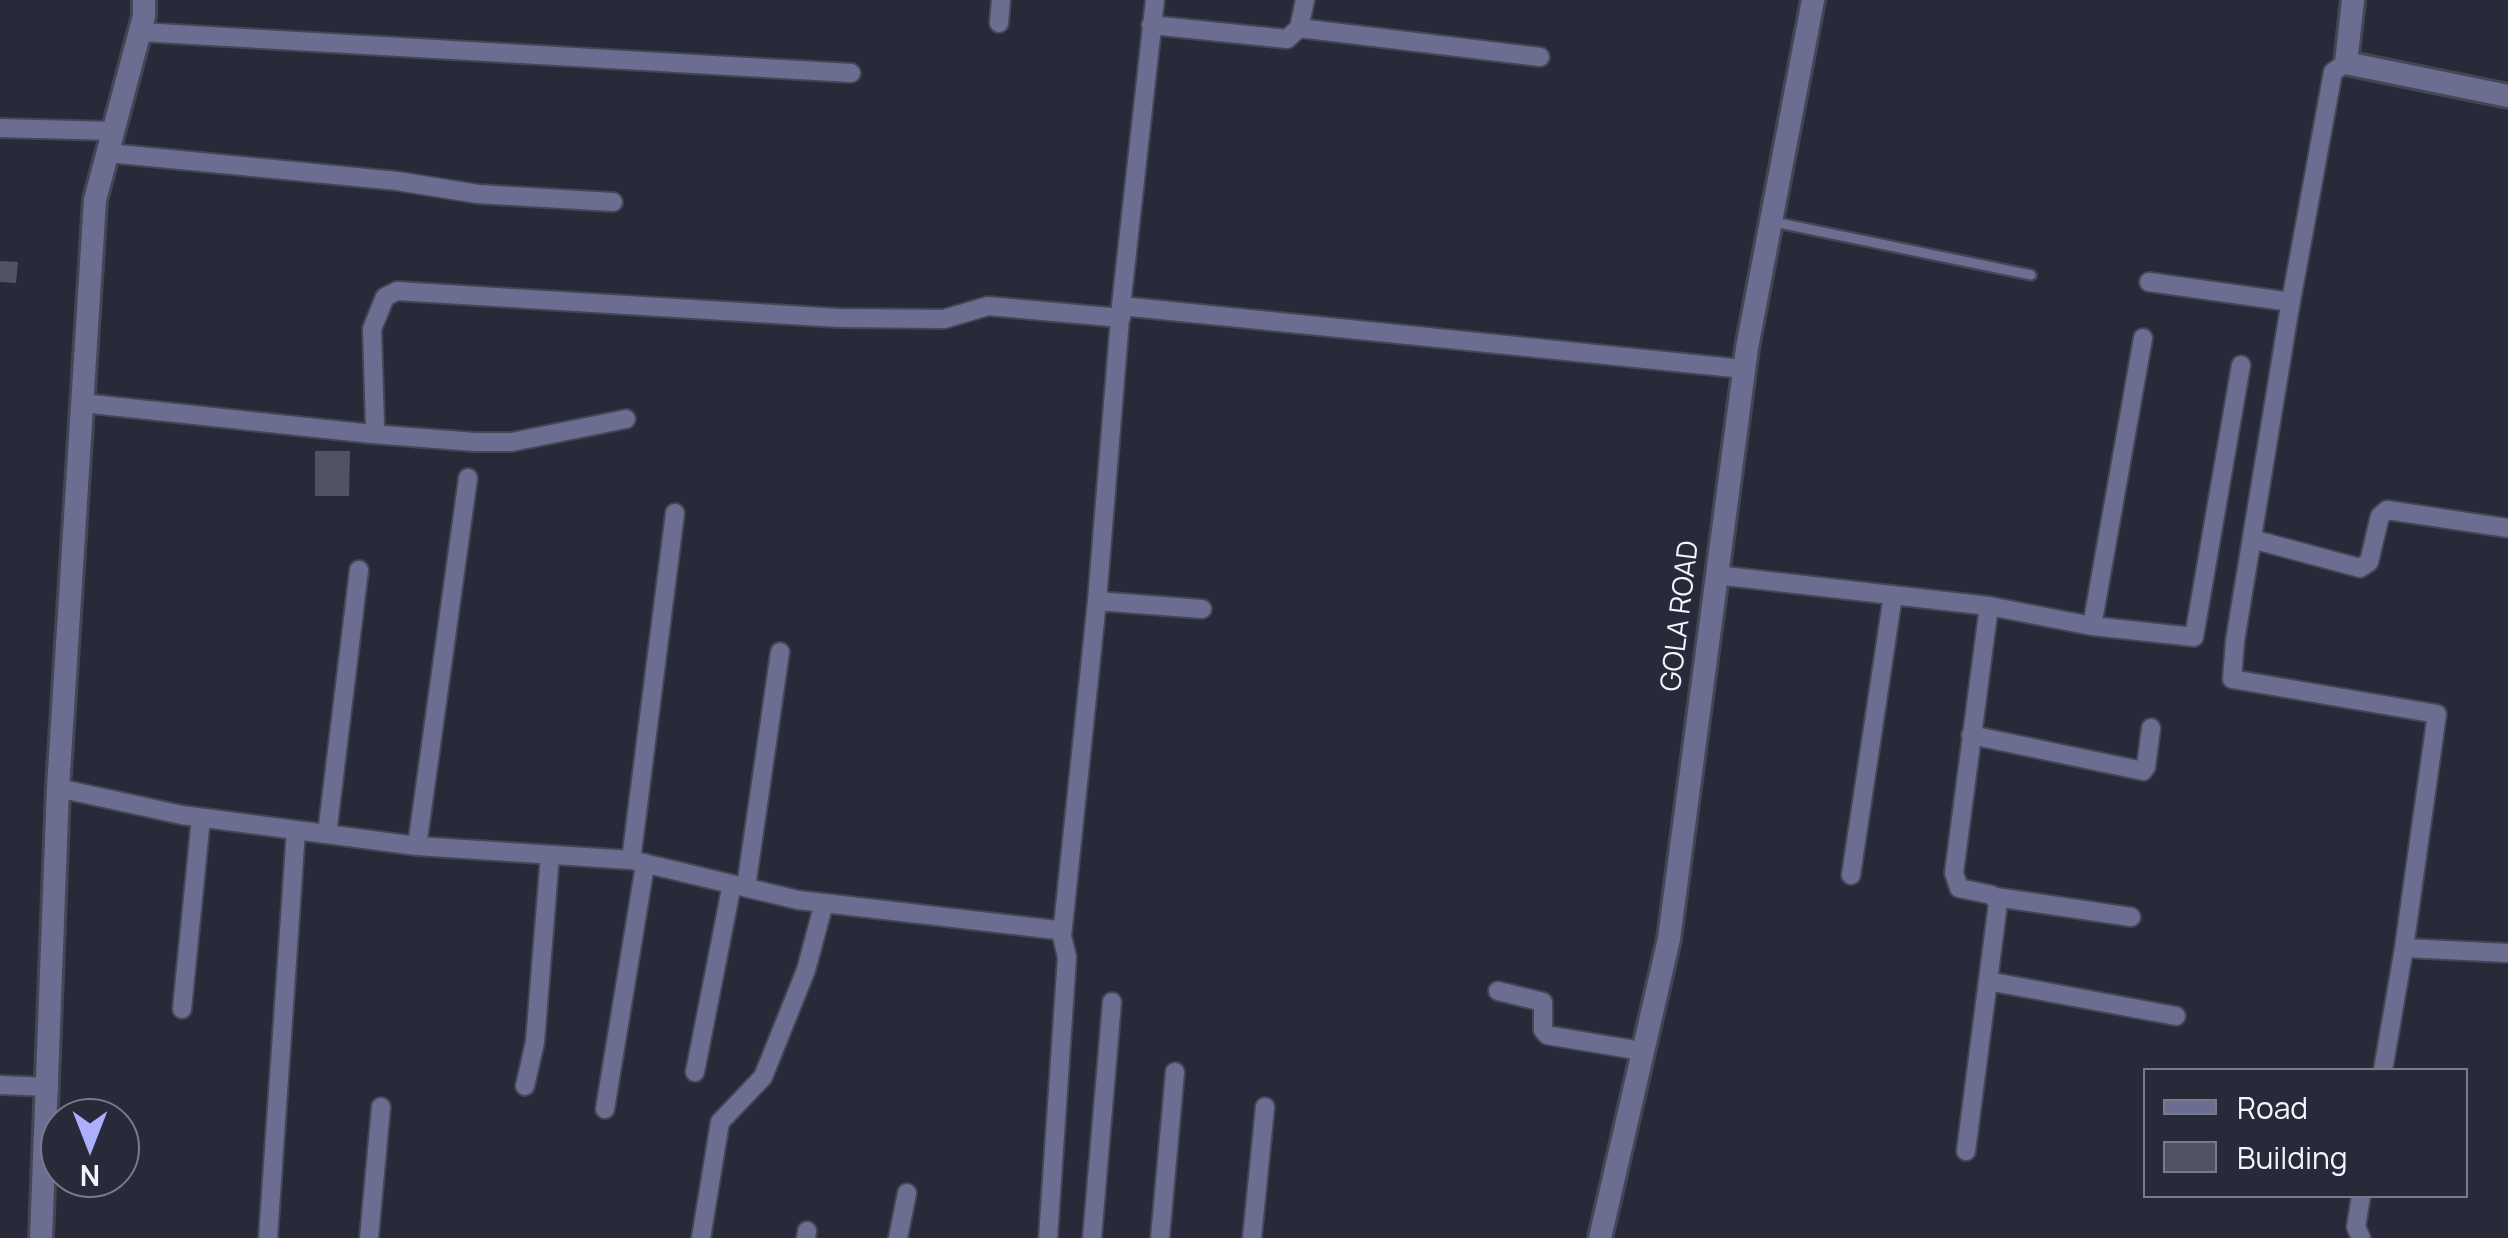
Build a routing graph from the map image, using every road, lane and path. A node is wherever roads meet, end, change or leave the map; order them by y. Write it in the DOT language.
graph roads {
  1 [pos="144,0"];
  2 [pos="1001,0"];
  3 [pos="1155,0"];
  4 [pos="1305,0"];
  5 [pos="1813,0"];
  6 [pos="2353,0"];
  7 [pos="999,23"];
  8 [pos="1151,26"];
  9 [pos="1298,28"];
  10 [pos="140,32"];
  11 [pos="1540,58"];
  12 [pos="2346,64"];
  13 [pos="851,73"];
  14 [pos="2508,96"];
  15 [pos="0,128"];
  16 [pos="110,142"];
  17 [pos="613,202"];
  18 [pos="1770,222"];
  19 [pos="2031,276"];
  20 [pos="2149,282"];
  21 [pos="2291,302"];
  22 [pos="1121,312"];
  23 [pos="2143,338"];
  24 [pos="2241,364"];
  25 [pos="1744,369"];
  26 [pos="82,402"];
  27 [pos="626,419"];
  28 [pos="372,434"];
  29 [pos="468,478"];
  30 [pos="675,513"];
  31 [pos="2508,528"];
  32 [pos="2252,539"];
  33 [pos="359,570"];
  34 [pos="1716,574"];
  35 [pos="1893,596"];
  36 [pos="1098,601"];
  37 [pos="1989,606"];
  38 [pos="1202,609"];
  39 [pos="2092,626"];
  40 [pos="780,652"];
  41 [pos="2151,728"];
  42 [pos="1971,735"];
  43 [pos="58,788"];
  44 [pos="201,818"];
  45 [pos="296,830"];
  46 [pos="327,834"];
  47 [pos="417,846"];
  48 [pos="550,855"];
  49 [pos="638,862"];
  50 [pos="1850,875"];
  51 [pos="739,886"];
  52 [pos="1996,896"];
  53 [pos="824,903"];
  54 [pos="2130,918"];
  55 [pos="1062,936"];
  56 [pos="2404,948"];
  57 [pos="2508,953"];
  58 [pos="1988,980"];
  59 [pos="1498,990"];
  60 [pos="1112,1002"];
  61 [pos="182,1009"];
  62 [pos="2176,1016"];
  63 [pos="1642,1051"];
  64 [pos="2383,1068"];
  65 [pos="695,1072"];
  66 [pos="1175,1072"];
  67 [pos="0,1085"];
  68 [pos="525,1086"];
  69 [pos="49,1087"];
  70 [pos="381,1106"];
  71 [pos="1265,1107"];
  72 [pos="605,1109"];
  73 [pos="1966,1151"];
  74 [pos="908,1193"];
  75 [pos="2360,1198"];
  76 [pos="42,1238"];
  77 [pos="268,1238"];
  78 [pos="369,1238"];
  79 [pos="700,1238"];
  80 [pos="898,1238"];
  81 [pos="1048,1238"];
  82 [pos="1092,1238"];
  83 [pos="1160,1238"];
  84 [pos="1252,1238"];
  85 [pos="1600,1238"];
  86 [pos="2362,1238"];
  1 -- 10 [label="street"];
  2 -- 7 [label="street"];
  3 -- 8 [label="street"];
  4 -- 9 [label="street"];
  5 -- 18 [label="street, GOLA ROAD"];
  6 -- 12 [label="street"];
  8 -- 9 [label="street"];
  8 -- 22 [label="street"];
  9 -- 11 [label="street"];
  10 -- 13 [label="street"];
  10 -- 16 [label="street"];
  12 -- 14 [label="street"];
  12 -- 21 [label="street"];
  15 -- 16 [label="street"];
  16 -- 17 [label="street"];
  16 -- 26 [label="street"];
  18 -- 19 [label="lane"];
  18 -- 25 [label="street, GOLA ROAD"];
  20 -- 21 [label="street"];
  21 -- 32 [label="street"];
  22 -- 25 [label="street"];
  22 -- 28 [label="street"];
  22 -- 36 [label="street"];
  23 -- 39 [label="street"];
  24 -- 39 [label="street"];
  25 -- 34 [label="street, GOLA ROAD"];
  26 -- 28 [label="street"];
  26 -- 43 [label="street"];
  27 -- 28 [label="street"];
  29 -- 47 [label="street"];
  30 -- 49 [label="street"];
  31 -- 32 [label="street"];
  32 -- 56 [label="street"];
  33 -- 46 [label="street"];
  34 -- 35 [label="street"];
  34 -- 63 [label="street, GOLA ROAD"];
  35 -- 37 [label="street"];
  35 -- 50 [label="street"];
  36 -- 38 [label="street"];
  36 -- 55 [label="street"];
  37 -- 39 [label="street"];
  37 -- 42 [label="street"];
  40 -- 51 [label="street"];
  41 -- 42 [label="street"];
  42 -- 52 [label="street"];
  43 -- 44 [label="street"];
  43 -- 69 [label="street"];
  44 -- 45 [label="street"];
  44 -- 61 [label="street"];
  45 -- 46 [label="street"];
  45 -- 77 [label="street"];
  46 -- 47 [label="street"];
  47 -- 48 [label="street"];
  48 -- 49 [label="street"];
  48 -- 68 [label="street"];
  49 -- 51 [label="street"];
  49 -- 72 [label="street"];
  51 -- 53 [label="street"];
  51 -- 65 [label="street"];
  52 -- 54 [label="street"];
  52 -- 58 [label="street"];
  53 -- 55 [label="street"];
  53 -- 79 [label="street"];
  55 -- 81 [label="street"];
  56 -- 57 [label="street"];
  56 -- 64 [label="street"];
  58 -- 62 [label="street"];
  58 -- 73 [label="street"];
  59 -- 63 [label="street"];
  60 -- 82 [label="street"];
  63 -- 85 [label="street, GOLA ROAD"];
  66 -- 83 [label="street"];
  67 -- 69 [label="street"];
  69 -- 76 [label="street"];
  70 -- 78 [label="street"];
  71 -- 84 [label="street"];
  74 -- 80 [label="street"];
  75 -- 86 [label="street"];
}
